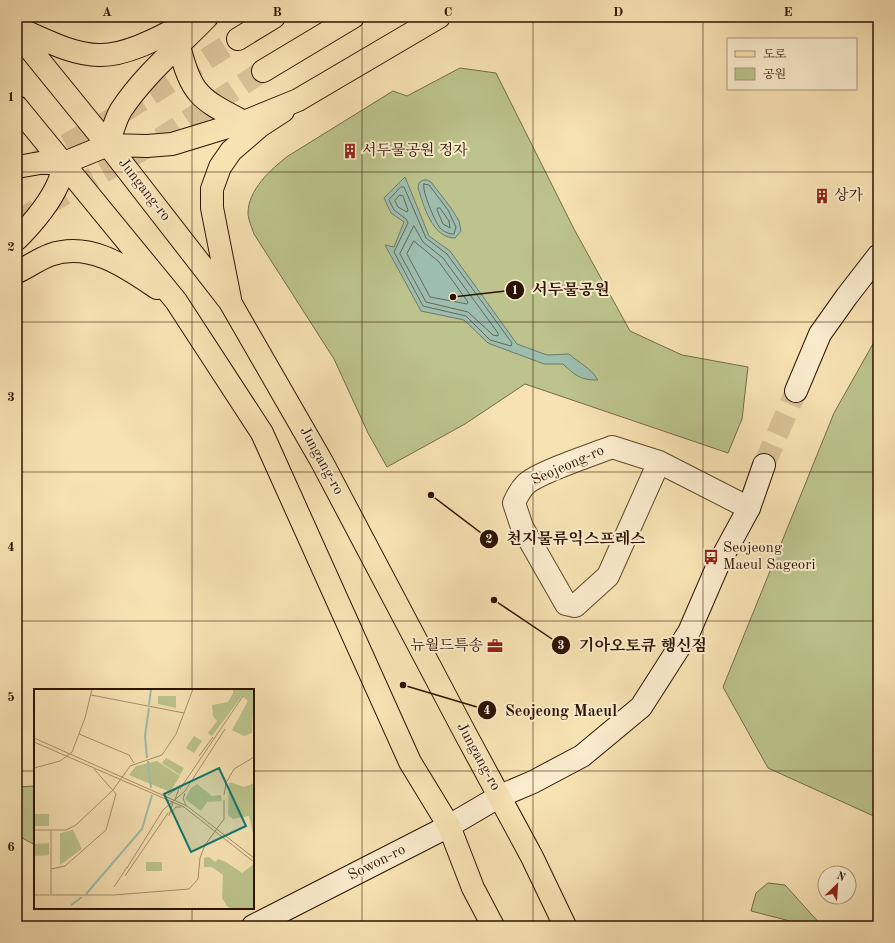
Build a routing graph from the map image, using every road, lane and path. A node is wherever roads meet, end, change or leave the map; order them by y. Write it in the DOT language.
graph roads {
  1 [pos="199,17"];
  2 [pos="208,17"];
  3 [pos="274,17"];
  4 [pos="353,17"];
  5 [pos="439,17"];
  6 [pos="17,28"];
  7 [pos="17,33"];
  8 [pos="238,39"];
  9 [pos="179,46"];
  10 [pos="264,71"];
  11 [pos="298,100"];
  12 [pos="17,107"];
  13 [pos="244,122"];
  14 [pos="108,145"];
  15 [pos="64,163"];
  16 [pos="17,167"];
  17 [pos="17,239"];
  18 [pos="878,256"];
  19 [pos="17,272"];
  20 [pos="176,300"];
  21 [pos="230,302"];
  22 [pos="796,391"];
  23 [pos="659,462"];
  24 [pos="764,465"];
  25 [pos="749,508"];
  26 [pos="500,796"];
  27 [pos="449,826"];
  28 [pos="253,926"];
  29 [pos="493,926"];
  30 [pos="565,926"];
  1 -- 6 [label="main road"];
  2 -- 9 [label="main road"];
  3 -- 8 [label="main road"];
  4 -- 10 [label="main road"];
  5 -- 11 [label="main road"];
  7 -- 14 [label="main road, Jungang-ro"];
  9 -- 13 [label="main road"];
  9 -- 14 [label="main road"];
  11 -- 13 [label="main road"];
  11 -- 21 [label="main road"];
  12 -- 15 [label="main road"];
  13 -- 14 [label="main road"];
  14 -- 15 [label="main road"];
  14 -- 21 [label="main road, Jungang-ro"];
  15 -- 16 [label="main road"];
  15 -- 17 [label="main road"];
  15 -- 20 [label="main road"];
  18 -- 22 [label="main road"];
  19 -- 20 [label="main road"];
  20 -- 27 [label="main road"];
  21 -- 26 [label="main road, Jungang-ro"];
  23 -- 23 [label="main road, Seojeong-ro"];
  23 -- 25 [label="main road, Seojeong-ro"];
  24 -- 25 [label="main road"];
  25 -- 26 [label="main road"];
  26 -- 27 [label="main road, Sowon-ro"];
  26 -- 30 [label="main road, Jungang-ro"];
  27 -- 28 [label="main road, Sowon-ro"];
  27 -- 29 [label="main road"];
}
